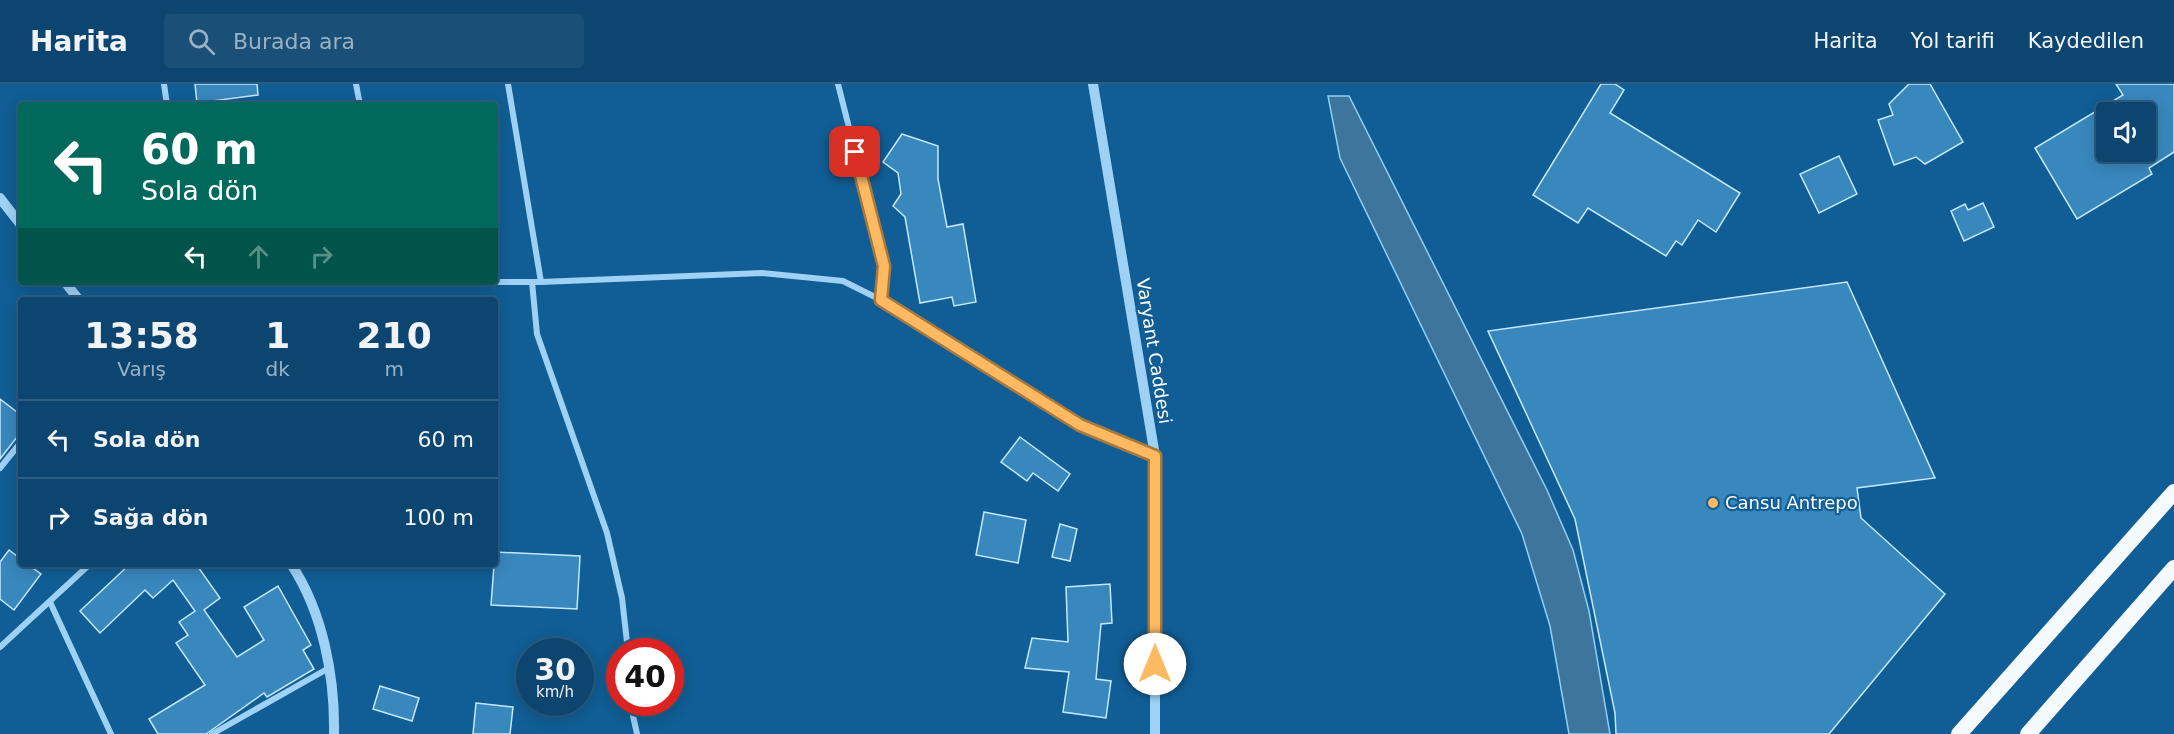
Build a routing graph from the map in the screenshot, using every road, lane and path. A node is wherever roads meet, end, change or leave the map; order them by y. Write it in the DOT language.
graph roads {
  1 [pos="164,84"];
  2 [pos="356,84"];
  3 [pos="508,84"];
  4 [pos="838,84"];
  5 [pos="1093,84"];
  6 [pos="167,102"];
  7 [pos="359,102"];
  8 [pos="0,198"];
  9 [pos="18,221"];
  10 [pos="498,282"];
  11 [pos="532,282"];
  12 [pos="541,282"];
  13 [pos="67,285"];
  14 [pos="77,297"];
  15 [pos="881,300"];
  16 [pos="18,446"];
  17 [pos="1155,456"];
  18 [pos="0,468"];
  19 [pos="2174,492"];
  20 [pos="87,567"];
  21 [pos="293,567"];
  22 [pos="2174,568"];
  23 [pos="50,602"];
  24 [pos="627,638"];
  25 [pos="0,647"];
  26 [pos="329,668"];
  27 [pos="633,716"];
  28 [pos="111,734"];
  29 [pos="212,734"];
  30 [pos="334,734"];
  31 [pos="637,734"];
  32 [pos="1155,734"];
  33 [pos="1959,734"];
  34 [pos="2028,734"];
  1 -- 6 [label="street"];
  2 -- 7 [label="street"];
  3 -- 12 [label="street"];
  4 -- 15 [label="street"];
  5 -- 17 [label="street, Varyant Caddesi"];
  8 -- 9 [label="street"];
  10 -- 11 [label="street"];
  11 -- 12 [label="street"];
  11 -- 24 [label="street"];
  12 -- 15 [label="street"];
  13 -- 14 [label="street"];
  15 -- 17 [label="street"];
  16 -- 18 [label="street"];
  17 -- 32 [label="street, Varyant Caddesi"];
  19 -- 33 [label="highway"];
  20 -- 23 [label="street"];
  21 -- 26 [label="street"];
  22 -- 34 [label="highway"];
  23 -- 25 [label="street"];
  23 -- 28 [label="street"];
  26 -- 29 [label="street"];
  26 -- 30 [label="street"];
  27 -- 31 [label="street"];
}
